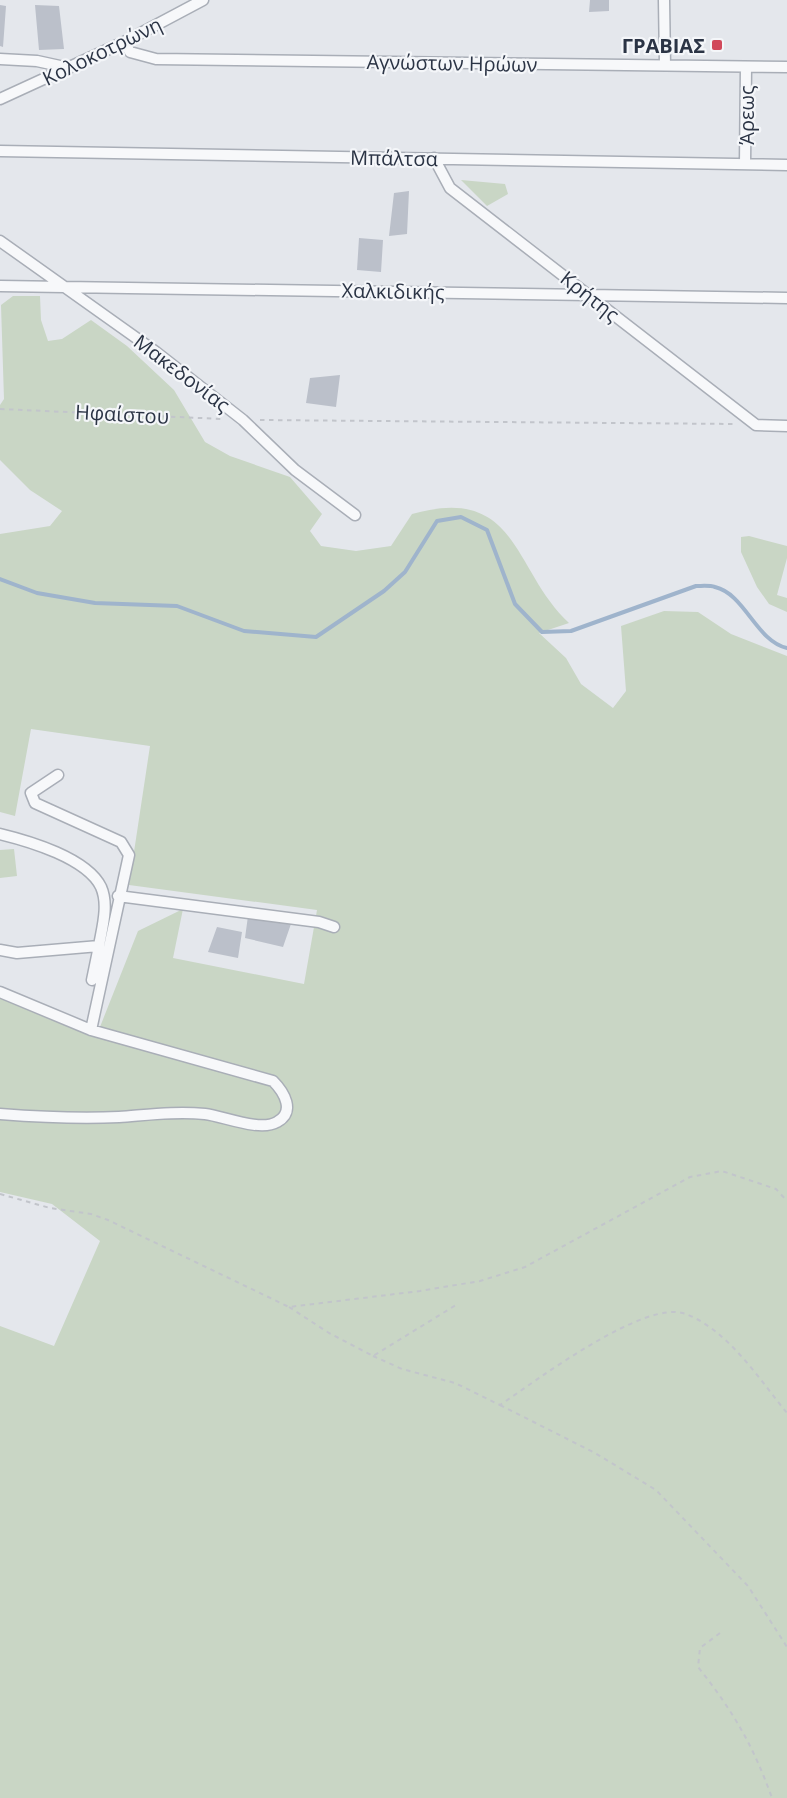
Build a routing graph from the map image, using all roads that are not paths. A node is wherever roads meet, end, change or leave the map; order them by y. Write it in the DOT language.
graph roads {
  1 [pos="203,0"];
  2 [pos="664,0"];
  3 [pos="124,42"];
  4 [pos="0,59"];
  5 [pos="665,65"];
  6 [pos="746,67"];
  7 [pos="787,67"];
  8 [pos="69,68"];
  9 [pos="0,99"];
  10 [pos="0,151"];
  11 [pos="435,158"];
  12 [pos="745,164"];
  13 [pos="787,165"];
  14 [pos="0,241"];
  15 [pos="0,286"];
  16 [pos="63,288"];
  17 [pos="587,294"];
  18 [pos="787,298"];
  19 [pos="787,426"];
  20 [pos="355,515"];
  21 [pos="58,775"];
  22 [pos="0,834"];
  23 [pos="118,896"];
  24 [pos="334,927"];
  25 [pos="99,946"];
  26 [pos="0,950"];
  27 [pos="92,980"];
  28 [pos="0,992"];
  29 [pos="91,1030"];
  30 [pos="0,1114"];
  1 -- 3 [label="street, Κολοκοτρώνη"];
  2 -- 5 [label="street"];
  3 -- 5 [label="street, Αγνώστων Ηρώων"];
  3 -- 8 [label="street, Κολοκοτρώνη"];
  4 -- 8 [label="street"];
  5 -- 6 [label="street, Αγνώστων Ηρώων"];
  6 -- 7 [label="street, Αγνώστων Ηρώων"];
  6 -- 12 [label="street, Άρεως"];
  8 -- 9 [label="street, Κολοκοτρώνη"];
  10 -- 11 [label="street, Μπάλτσα"];
  11 -- 12 [label="street, Μπάλτσα"];
  11 -- 17 [label="street, Κρήτης"];
  12 -- 13 [label="street, Μπάλτσα"];
  14 -- 16 [label="street, Μακεδονίας"];
  15 -- 16 [label="street, Χαλκιδικής"];
  16 -- 17 [label="street, Χαλκιδικής"];
  16 -- 20 [label="street, Μακεδονίας"];
  17 -- 18 [label="street, Χαλκιδικής"];
  17 -- 19 [label="street, Κρήτης"];
  21 -- 23 [label="street"];
  22 -- 25 [label="street"];
  23 -- 24 [label="street"];
  23 -- 29 [label="street"];
  25 -- 26 [label="street"];
  25 -- 27 [label="street"];
  28 -- 29 [label="street"];
  29 -- 30 [label="street"];
}
